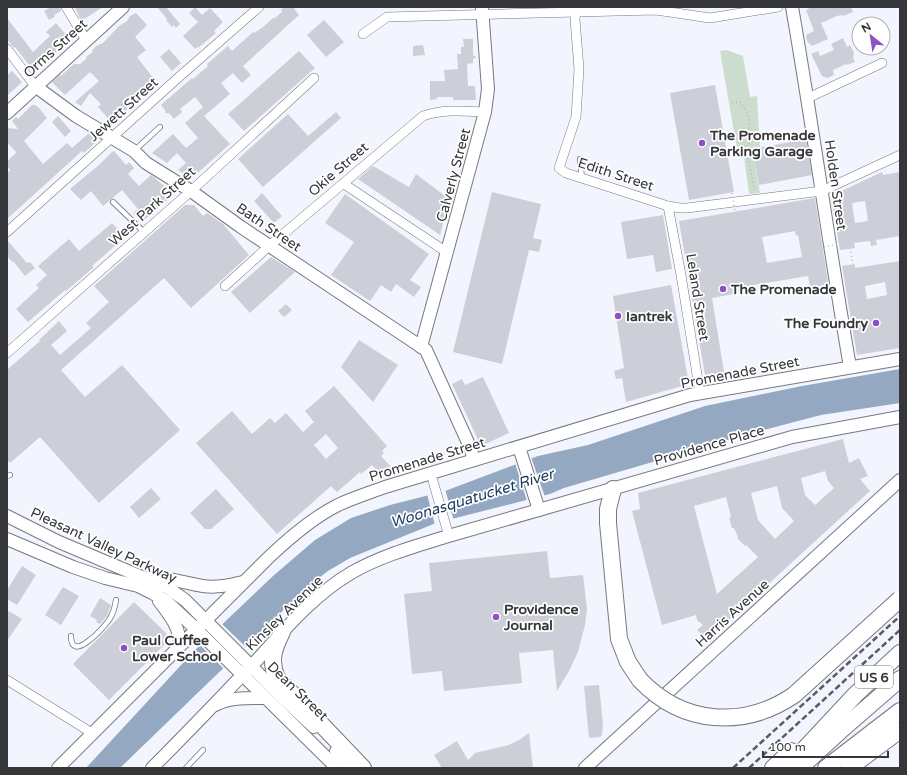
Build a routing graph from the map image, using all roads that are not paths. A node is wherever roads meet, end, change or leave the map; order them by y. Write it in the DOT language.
graph roads {
  1 [pos="66,7"];
  2 [pos="123,7"];
  3 [pos="259,7"];
  4 [pos="778,7"];
  5 [pos="792,7"];
  6 [pos="576,10"];
  7 [pos="482,11"];
  8 [pos="363,34"];
  9 [pos="86,40"];
  10 [pos="7,49"];
  11 [pos="882,63"];
  12 [pos="314,78"];
  13 [pos="35,86"];
  14 [pos="808,98"];
  15 [pos="7,112"];
  16 [pos="486,112"];
  17 [pos="160,127"];
  18 [pos="112,138"];
  19 [pos="134,151"];
  20 [pos="900,155"];
  21 [pos="580,158"];
  22 [pos="582,179"];
  23 [pos="344,184"];
  24 [pos="190,191"];
  25 [pos="822,191"];
  26 [pos="113,202"];
  27 [pos="668,206"];
  28 [pos="7,232"];
  29 [pos="144,232"];
  30 [pos="269,246"];
  31 [pos="448,253"];
  32 [pos="225,286"];
  33 [pos="421,347"];
  34 [pos="7,353"];
  35 [pos="900,359"];
  36 [pos="850,367"];
  37 [pos="700,393"];
  38 [pos="900,417"];
  39 [pos="520,452"];
  40 [pos="474,460"];
  41 [pos="900,480"];
  42 [pos="434,484"];
  43 [pos="613,489"];
  44 [pos="537,506"];
  45 [pos="7,516"];
  46 [pos="447,530"];
  47 [pos="7,539"];
  48 [pos="59,542"];
  49 [pos="52,558"];
  50 [pos="109,563"];
  51 [pos="142,577"];
  52 [pos="105,578"];
  53 [pos="243,582"];
  54 [pos="152,592"];
  55 [pos="900,599"];
  56 [pos="116,600"];
  57 [pos="203,627"];
  58 [pos="282,632"];
  59 [pos="71,636"];
  60 [pos="180,645"];
  61 [pos="900,653"];
  62 [pos="247,662"];
  63 [pos="238,671"];
  64 [pos="900,679"];
  65 [pos="7,680"];
  66 [pos="265,698"];
  67 [pos="849,702"];
  68 [pos="210,708"];
  69 [pos="900,711"];
  70 [pos="900,730"];
  71 [pos="92,733"];
  72 [pos="900,743"];
  73 [pos="203,750"];
  74 [pos="58,768"];
  75 [pos="152,768"];
  76 [pos="186,768"];
  77 [pos="336,768"];
  78 [pos="352,768"];
  79 [pos="363,768"];
  80 [pos="585,768"];
  81 [pos="773,768"];
  82 [pos="787,768"];
  83 [pos="800,768"];
  84 [pos="826,768"];
  85 [pos="849,768"];
  86 [pos="858,768"];
  1 -- 9 [label="street"];
  2 -- 9 [label="main road, Orms Street"];
  3 -- 18 [label="street, Jewett Street"];
  4 -- 6 [label="street"];
  5 -- 14 [label="main road, Holden Street"];
  6 -- 7 [label="street"];
  6 -- 22 [label="street, Edith Street"];
  7 -- 8 [label="street"];
  7 -- 16 [label="main road, Calverly Street"];
  9 -- 13 [label="main road, Orms Street"];
  10 -- 13 [label="street, Bath Street"];
  11 -- 14 [label="street"];
  12 -- 24 [label="street, West Park Street"];
  13 -- 15 [label="main road, Orms Street"];
  13 -- 18 [label="main road, Bath Street"];
  14 -- 25 [label="main road, Holden Street"];
  16 -- 23 [label="street, Okie Street"];
  16 -- 31 [label="main road, Calverly Street"];
  17 -- 19 [label="lane"];
  18 -- 19 [label="main road, Bath Street"];
  18 -- 28 [label="street, Jewett Street"];
  19 -- 24 [label="main road, Bath Street"];
  20 -- 25 [label="street, Edith Street"];
  21 -- 22 [label="lane"];
  22 -- 27 [label="street, Edith Street"];
  23 -- 30 [label="street, Okie Street"];
  23 -- 31 [label="street"];
  24 -- 29 [label="street, West Park Street"];
  24 -- 30 [label="main road, Bath Street"];
  25 -- 27 [label="street, Edith Street"];
  25 -- 36 [label="main road, Holden Street"];
  26 -- 29 [label="lane"];
  27 -- 37 [label="street, Leland Street"];
  29 -- 34 [label="street, West Park Street"];
  30 -- 32 [label="street, Okie Street"];
  30 -- 33 [label="main road, Bath Street"];
  31 -- 33 [label="main road, Calverly Street"];
  33 -- 40 [label="main road, Bath Street"];
  35 -- 36 [label="main road, Promenade Street"];
  36 -- 37 [label="main road, Promenade Street"];
  37 -- 39 [label="main road, Promenade Street"];
  38 -- 43 [label="main road, Providence Place"];
  39 -- 40 [label="main road, Promenade Street"];
  39 -- 44 [label="main road"];
  40 -- 53 [label="main road, Promenade Street"];
  41 -- 80 [label="main road, Harris Avenue"];
  42 -- 46 [label="street"];
  43 -- 44 [label="main road, Providence Place"];
  43 -- 55 [label="highway, bridge"];
  44 -- 58 [label="main road, Kinsley Avenue"];
  45 -- 48 [label="main road, Pleasant Valley Parkway"];
  47 -- 49 [label="main road, Pleasant Valley Parkway"];
  48 -- 49 [label="main road"];
  48 -- 50 [label="main road, Pleasant Valley Parkway"];
  49 -- 52 [label="main road, Pleasant Valley Parkway"];
  50 -- 51 [label="main road, Pleasant Valley Parkway"];
  50 -- 52 [label="main road"];
  51 -- 53 [label="main road"];
  51 -- 57 [label="main road, Pleasant Valley Parkway"];
  52 -- 54 [label="main road, Pleasant Valley Parkway"];
  53 -- 57 [label="main road, Promenade Street"];
  54 -- 57 [label="main road, Pleasant Valley Parkway"];
  54 -- 60 [label="main road"];
  56 -- 59 [label="lane"];
  57 -- 60 [label="main road, Promenade Street"];
  57 -- 62 [label="main road, Dean Street"];
  57 -- 63 [label="main road, Dean Street"];
  58 -- 62 [label="main road, Kinsley Avenue"];
  58 -- 79 [label="highway"];
  60 -- 71 [label="main road, Promenade Street"];
  61 -- 67 [label="highway, US 6"];
  62 -- 63 [label="main road, Kinsley Avenue"];
  62 -- 78 [label="main road, Dean Street"];
  63 -- 66 [label="main road, Dean Street"];
  63 -- 68 [label="main road, Kinsley Avenue"];
  64 -- 83 [label="highway"];
  65 -- 71 [label="street"];
  66 -- 68 [label="main road"];
  66 -- 77 [label="main road, Dean Street"];
  67 -- 81 [label="highway"];
  67 -- 82 [label="highway, US 6"];
  68 -- 75 [label="main road, Kinsley Avenue"];
  69 -- 84 [label="highway"];
  70 -- 85 [label="highway"];
  71 -- 74 [label="main road, Promenade Street"];
  72 -- 86 [label="highway"];
  73 -- 76 [label="lane"];
}
